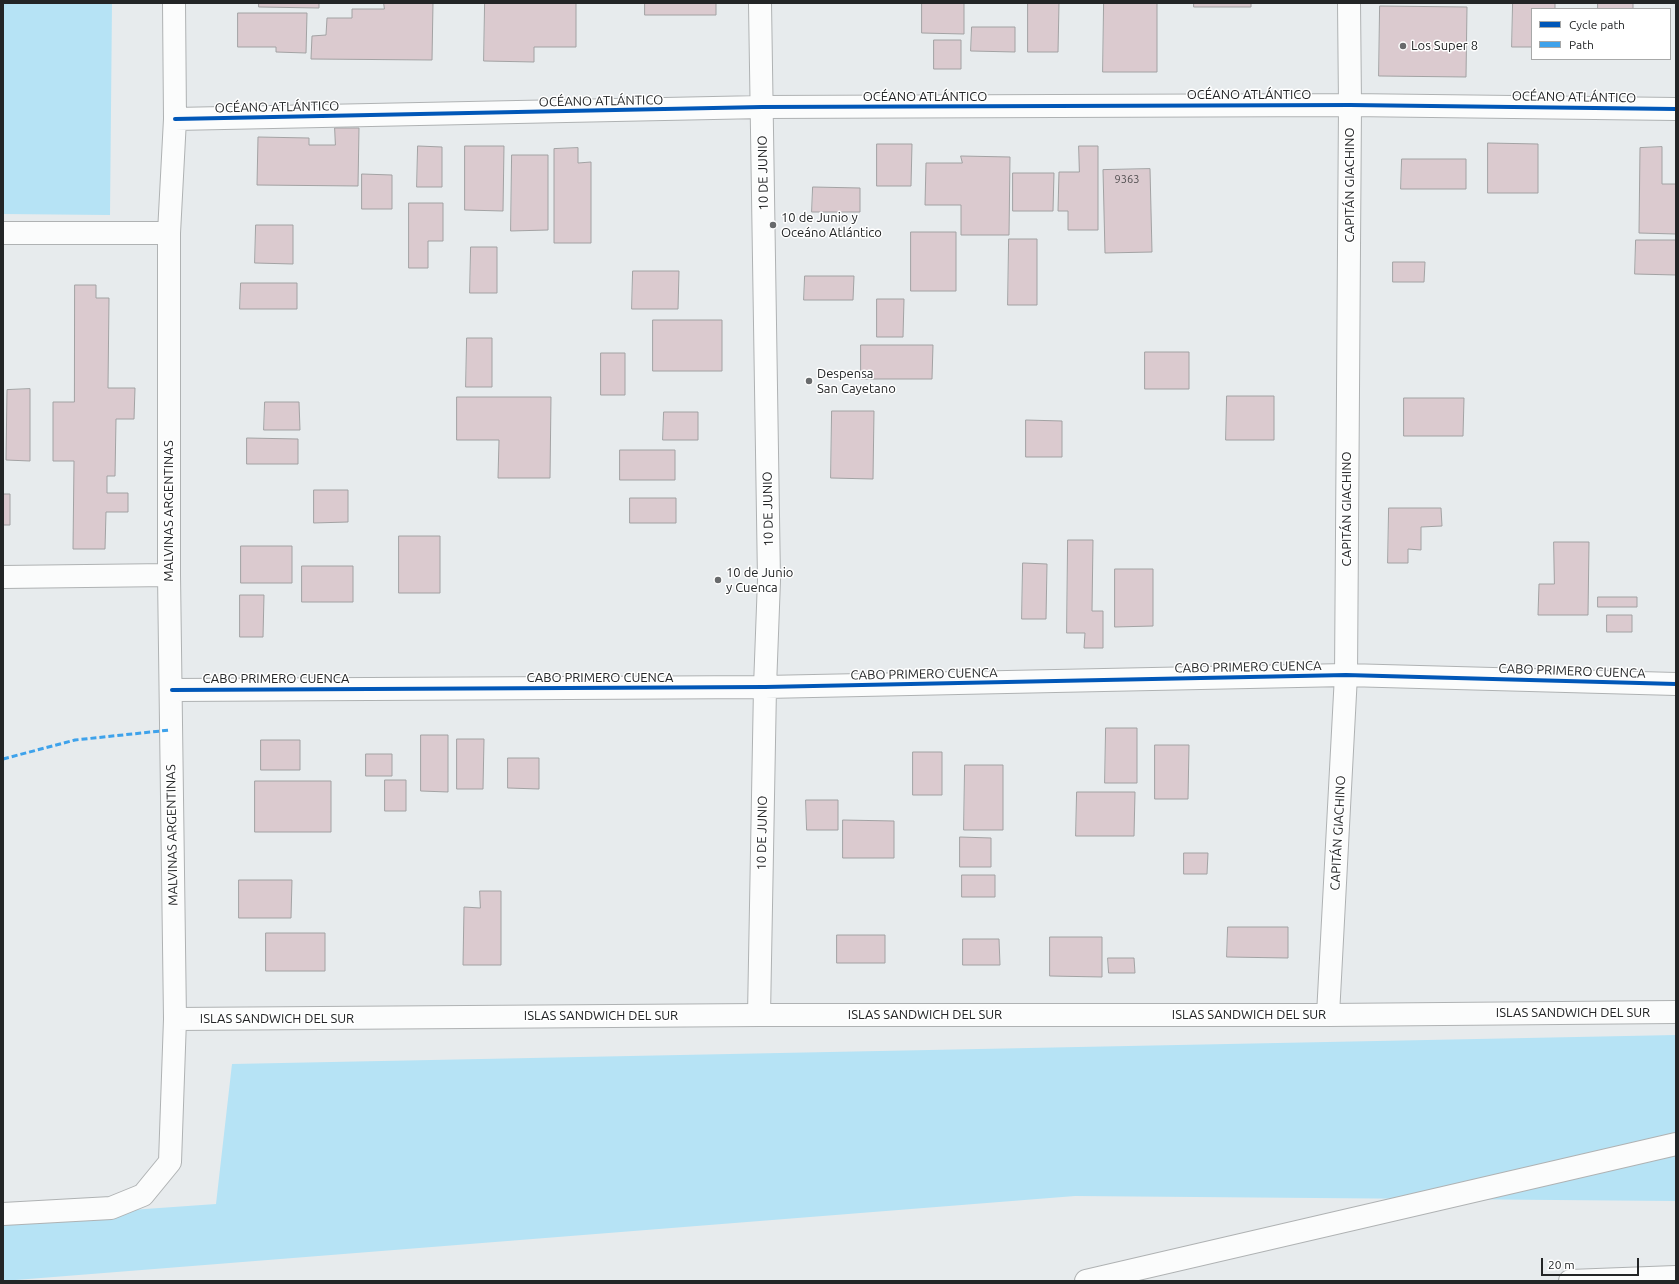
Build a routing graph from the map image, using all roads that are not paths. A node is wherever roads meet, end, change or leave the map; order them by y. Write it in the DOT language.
graph roads {
  1 [pos="174,3"];
  2 [pos="760,3"];
  3 [pos="1349,3"];
  4 [pos="1350,105"];
  5 [pos="762,108"];
  6 [pos="1676,109"];
  7 [pos="175,119"];
  8 [pos="3,233"];
  9 [pos="169,233"];
  10 [pos="169,575"];
  11 [pos="3,577"];
  12 [pos="1346,675"];
  13 [pos="1676,684"];
  14 [pos="765,687"];
  15 [pos="172,690"];
  16 [pos="1676,1012"];
  17 [pos="759,1015"];
  18 [pos="1328,1015"];
  19 [pos="175,1019"];
  20 [pos="1676,1144"];
  21 [pos="3,1214"];
  22 [pos="1676,1277"];
  23 [pos="1086,1281"];
  24 [pos="1570,1281"];
  1 -- 7 [label="main road, MALVINAS ARGENTINAS"];
  2 -- 5 [label="main road, 10 DE JUNIO"];
  3 -- 4 [label="main road, CAPITÁN GIACHINO"];
  4 -- 5 [label="main road, OCÉANO ATLÁNTICO"];
  4 -- 6 [label="main road, OCÉANO ATLÁNTICO"];
  4 -- 12 [label="main road, CAPITÁN GIACHINO"];
  5 -- 7 [label="main road, OCÉANO ATLÁNTICO"];
  5 -- 14 [label="main road, 10 DE JUNIO"];
  7 -- 9 [label="main road, MALVINAS ARGENTINAS"];
  8 -- 9 [label="main road"];
  9 -- 10 [label="main road, MALVINAS ARGENTINAS"];
  10 -- 11 [label="main road"];
  10 -- 15 [label="main road, MALVINAS ARGENTINAS"];
  12 -- 13 [label="main road, CABO PRIMERO CUENCA"];
  12 -- 14 [label="main road, CABO PRIMERO CUENCA"];
  12 -- 18 [label="main road, CAPITÁN GIACHINO"];
  14 -- 15 [label="main road, CABO PRIMERO CUENCA"];
  14 -- 17 [label="main road, 10 DE JUNIO"];
  15 -- 19 [label="main road, MALVINAS ARGENTINAS"];
  16 -- 18 [label="main road, ISLAS SANDWICH DEL SUR"];
  17 -- 18 [label="main road, ISLAS SANDWICH DEL SUR"];
  17 -- 19 [label="main road, ISLAS SANDWICH DEL SUR"];
  19 -- 21 [label="main road, MALVINAS ARGENTINAS"];
  20 -- 23 [label="main road"];
  22 -- 24 [label="main road"];
}
